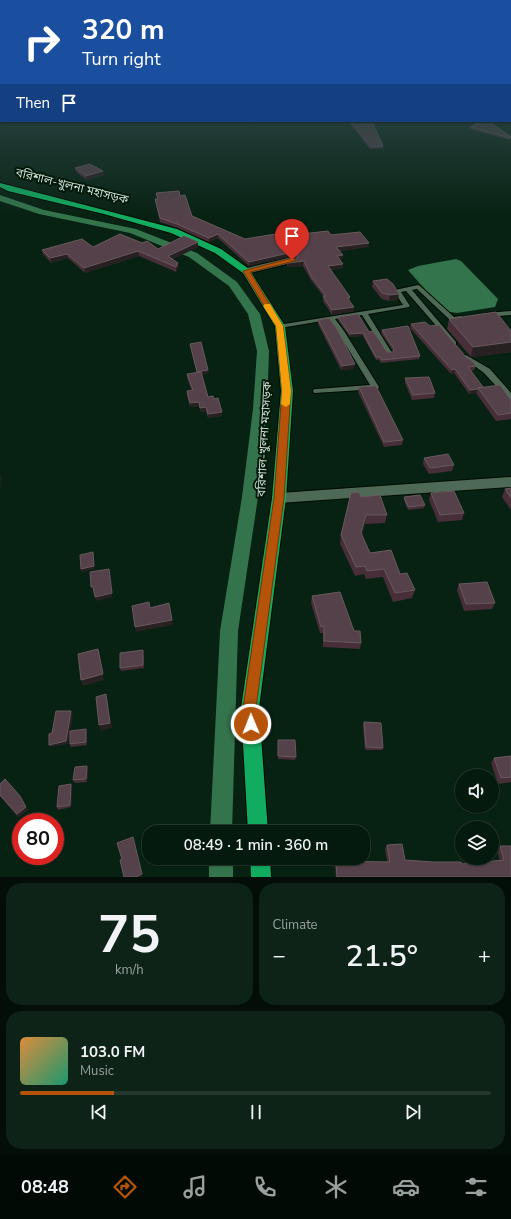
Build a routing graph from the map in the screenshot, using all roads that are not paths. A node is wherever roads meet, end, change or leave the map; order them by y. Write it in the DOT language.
graph roads {
  1 [pos="0,185"];
  2 [pos="292,260"];
  3 [pos="246,271"];
  4 [pos="408,289"];
  5 [pos="364,313"];
  6 [pos="511,313"];
  7 [pos="479,316"];
  8 [pos="465,317"];
  9 [pos="330,318"];
  10 [pos="280,326"];
  11 [pos="458,348"];
  12 [pos="389,353"];
  13 [pos="463,354"];
  14 [pos="317,391"];
  15 [pos="511,397"];
  16 [pos="511,482"];
  17 [pos="279,498"];
  18 [pos="258,825"];
  19 [pos="260,865"];
  20 [pos="261,877"];
  1 -- 3 [label="highway, বরিশাল-খুলনা মহাসড়ক"];
  2 -- 3 [label="street"];
  3 -- 10 [label="highway, বরিশাল-খুলনা মহাসড়ক"];
  4 -- 5 [label="lane"];
  4 -- 8 [label="lane"];
  4 -- 11 [label="lane"];
  5 -- 9 [label="lane"];
  5 -- 12 [label="lane"];
  6 -- 7 [label="lane"];
  9 -- 10 [label="lane"];
  9 -- 14 [label="lane"];
  10 -- 17 [label="highway, বরিশাল-খুলনা মহাসড়ক"];
  13 -- 15 [label="lane"];
  16 -- 17 [label="street"];
  17 -- 18 [label="highway, বরিশাল-খুলনা মহাসড়ক"];
  19 -- 20 [label="highway"];
}
